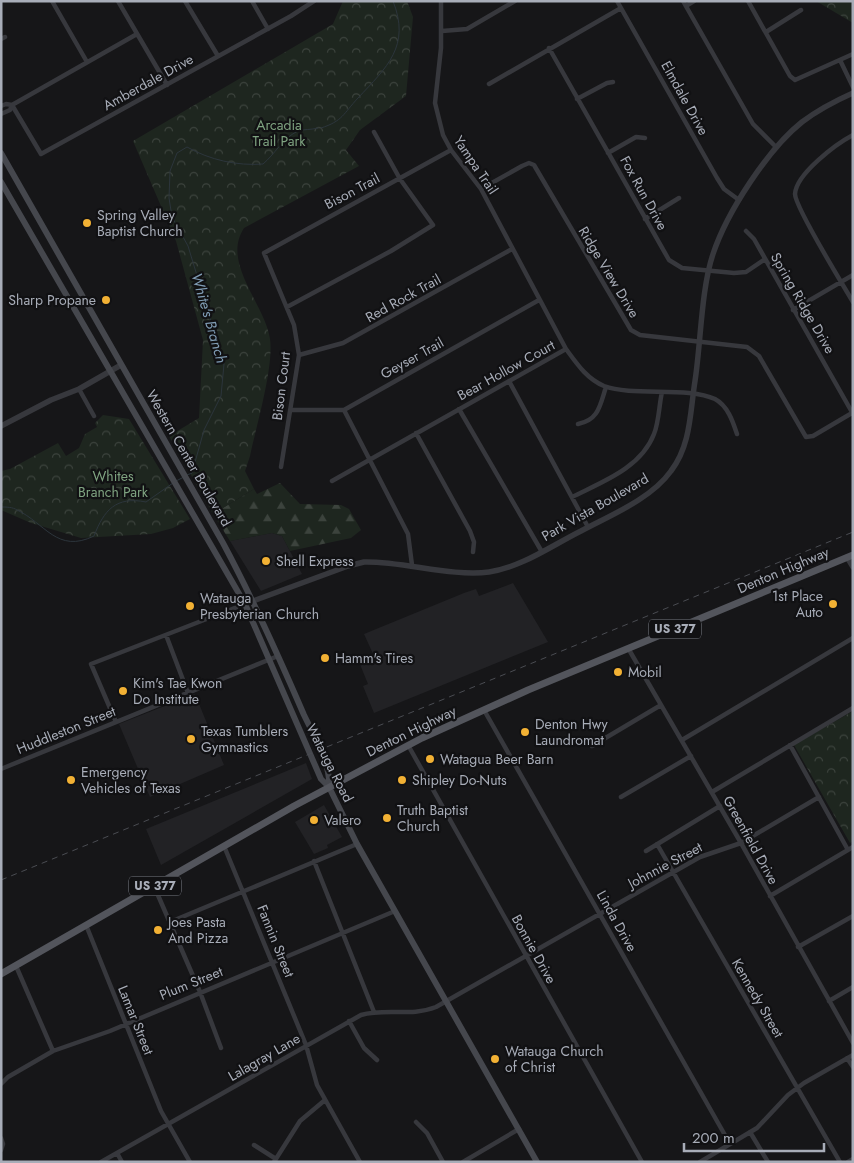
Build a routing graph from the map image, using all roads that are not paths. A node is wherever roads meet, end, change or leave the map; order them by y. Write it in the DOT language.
graph roads {
  1 [pos="52,1"];
  2 [pos="118,1"];
  3 [pos="185,1"];
  4 [pos="252,1"];
  5 [pos="314,1"];
  6 [pos="441,1"];
  7 [pos="515,1"];
  8 [pos="617,1"];
  9 [pos="694,1"];
  10 [pos="748,1"];
  11 [pos="684,4"];
  12 [pos="621,8"];
  13 [pos="801,10"];
  14 [pos="268,28"];
  15 [pos="442,31"];
  16 [pos="766,32"];
  17 [pos="137,34"];
  18 [pos="549,48"];
  19 [pos="853,54"];
  20 [pos="218,56"];
  21 [pos="840,60"];
  22 [pos="87,62"];
  23 [pos="612,82"];
  24 [pos="166,84"];
  25 [pos="489,84"];
  26 [pos="853,86"];
  27 [pos="853,93"];
  28 [pos="578,99"];
  29 [pos="12,105"];
  30 [pos="1,106"];
  31 [pos="1,114"];
  32 [pos="374,132"];
  33 [pos="853,135"];
  34 [pos="645,138"];
  35 [pos="776,147"];
  36 [pos="451,150"];
  37 [pos="1,153"];
  38 [pos="608,153"];
  39 [pos="400,179"];
  40 [pos="1,182"];
  41 [pos="481,189"];
  42 [pos="679,198"];
  43 [pos="739,200"];
  44 [pos="645,219"];
  45 [pos="746,231"];
  46 [pos="512,249"];
  47 [pos="264,253"];
  48 [pos="765,260"];
  49 [pos="710,270"];
  50 [pos="853,275"];
  51 [pos="842,282"];
  52 [pos="539,300"];
  53 [pos="853,302"];
  54 [pos="287,307"];
  55 [pos="793,310"];
  56 [pos="701,343"];
  57 [pos="566,349"];
  58 [pos="299,355"];
  59 [pos="121,365"];
  60 [pos="110,372"];
  61 [pos="509,382"];
  62 [pos="606,387"];
  63 [pos="79,389"];
  64 [pos="662,392"];
  65 [pos="693,394"];
  66 [pos="140,399"];
  67 [pos="129,405"];
  68 [pos="459,409"];
  69 [pos="290,410"];
  70 [pos="344,410"];
  71 [pos="852,414"];
  72 [pos="94,416"];
  73 [pos="578,424"];
  74 [pos="1,426"];
  75 [pos="416,433"];
  76 [pos="738,434"];
  77 [pos="370,460"];
  78 [pos="281,467"];
  79 [pos="332,481"];
  80 [pos="572,497"];
  81 [pos="588,527"];
  82 [pos="473,552"];
  83 [pos="542,552"];
  84 [pos="850,556"];
  85 [pos="412,565"];
  86 [pos="853,567"];
  87 [pos="254,601"];
  88 [pos="245,604"];
  89 [pos="166,635"];
  90 [pos="853,638"];
  91 [pos="628,648"];
  92 [pos="278,656"];
  93 [pos="270,660"];
  94 [pos="188,693"];
  95 [pos="661,705"];
  96 [pos="853,708"];
  97 [pos="484,710"];
  98 [pos="116,722"];
  99 [pos="682,740"];
  100 [pos="408,745"];
  101 [pos="790,745"];
  102 [pos="592,746"];
  103 [pos="691,756"];
  104 [pos="1,769"];
  105 [pos="329,787"];
  106 [pos="712,792"];
  107 [pos="621,797"];
  108 [pos="819,797"];
  109 [pos="720,806"];
  110 [pos="741,843"];
  111 [pos="357,844"];
  112 [pos="657,844"];
  113 [pos="224,846"];
  114 [pos="850,848"];
  115 [pos="646,850"];
  116 [pos="314,862"];
  117 [pos="674,872"];
  118 [pos="154,886"];
  119 [pos="244,892"];
  120 [pos="770,896"];
  121 [pos="395,911"];
  122 [pos="599,913"];
  123 [pos="853,916"];
  124 [pos="170,922"];
  125 [pos="86,926"];
  126 [pos="342,932"];
  127 [pos="798,947"];
  128 [pos="525,956"];
  129 [pos="273,962"];
  130 [pos="16,966"];
  131 [pos="1,974"];
  132 [pos="853,987"];
  133 [pos="200,992"];
  134 [pos="447,1001"];
  135 [pos="828,1001"];
  136 [pos="374,1012"];
  137 [pos="348,1021"];
  138 [pos="126,1024"];
  139 [pos="853,1043"];
  140 [pos="306,1045"];
  141 [pos="221,1048"];
  142 [pos="54,1051"];
  143 [pos="853,1055"];
  144 [pos="847,1058"];
  145 [pos="376,1060"];
  146 [pos="853,1067"];
  147 [pos="1,1084"];
  148 [pos="797,1088"];
  149 [pos="325,1100"];
  150 [pos="416,1122"];
  151 [pos="168,1123"];
  152 [pos="518,1129"];
  153 [pos="750,1132"];
  154 [pos="1,1138"];
  155 [pos="730,1144"];
  156 [pos="254,1145"];
  157 [pos="1,1150"];
  158 [pos="117,1153"];
  159 [pos="853,1159"];
  160 [pos="275,1160"];
  161 [pos="101,1162"];
  162 [pos="122,1162"];
  163 [pos="190,1162"];
  164 [pos="360,1162"];
  165 [pos="443,1162"];
  166 [pos="463,1162"];
  167 [pos="537,1162"];
  168 [pos="642,1162"];
  169 [pos="700,1162"];
  170 [pos="768,1162"];
  171 [pos="840,1162"];
  172 [pos="848,1162"];
  1 -- 22 [label="street"];
  2 -- 17 [label="street"];
  3 -- 20 [label="street"];
  4 -- 14 [label="street"];
  5 -- 14 [label="street, Amberdale Drive"];
  6 -- 15 [label="street, Yampa Trail"];
  7 -- 15 [label="street"];
  8 -- 12 [label="street, Elmdale Drive"];
  9 -- 11 [label="street"];
  10 -- 16 [label="street"];
  11 -- 35 [label="street"];
  12 -- 18 [label="street"];
  12 -- 43 [label="street, Elmdale Drive"];
  13 -- 16 [label="street"];
  14 -- 20 [label="street, Amberdale Drive"];
  15 -- 36 [label="street, Yampa Trail"];
  16 -- 21 [label="street"];
  17 -- 22 [label="street"];
  17 -- 24 [label="street"];
  18 -- 25 [label="street"];
  18 -- 28 [label="street, Fox Run Drive"];
  19 -- 21 [label="street"];
  20 -- 24 [label="street, Amberdale Drive"];
  21 -- 26 [label="street"];
  22 -- 29 [label="street"];
  23 -- 28 [label="street"];
  24 -- 29 [label="street, Amberdale Drive"];
  27 -- 35 [label="street, Park Vista Boulevard"];
  28 -- 38 [label="street, Fox Run Drive"];
  29 -- 30 [label="street"];
  29 -- 31 [label="street"];
  32 -- 39 [label="street"];
  33 -- 51 [label="street"];
  34 -- 38 [label="street"];
  35 -- 43 [label="street, Park Vista Boulevard"];
  36 -- 39 [label="street, Bison Trail"];
  36 -- 41 [label="street, Yampa Trail"];
  37 -- 59 [label="main road, Western Center Boulevard"];
  38 -- 44 [label="street, Fox Run Drive"];
  39 -- 47 [label="street, Bison Trail"];
  39 -- 54 [label="street"];
  40 -- 60 [label="main road"];
  41 -- 46 [label="street, Yampa Trail"];
  41 -- 56 [label="street, Ridge View Drive"];
  42 -- 44 [label="street"];
  43 -- 49 [label="street, Park Vista Boulevard"];
  44 -- 49 [label="street, Fox Run Drive"];
  45 -- 48 [label="street, Spring Ridge Drive"];
  46 -- 52 [label="street, Yampa Trail"];
  46 -- 58 [label="street, Red Rock Trail"];
  47 -- 54 [label="street, Bison Court"];
  48 -- 49 [label="street, Fox Run Drive"];
  48 -- 55 [label="street, Spring Ridge Drive"];
  49 -- 56 [label="street, Park Vista Boulevard"];
  50 -- 51 [label="street"];
  51 -- 53 [label="street"];
  51 -- 55 [label="street"];
  52 -- 57 [label="street, Yampa Trail"];
  52 -- 70 [label="street, Geyser Trail"];
  54 -- 58 [label="street, Bison Court"];
  55 -- 71 [label="street, Spring Ridge Drive"];
  56 -- 65 [label="street, Park Vista Boulevard"];
  56 -- 71 [label="street, Ridge View Drive"];
  57 -- 61 [label="street, Bear Hollow Court"];
  57 -- 62 [label="street, Bear Hollow Court"];
  58 -- 69 [label="street, Bison Court"];
  59 -- 60 [label="street"];
  59 -- 66 [label="main road, Western Center Boulevard"];
  60 -- 63 [label="street"];
  60 -- 67 [label="main road, Watauga Road"];
  61 -- 68 [label="street, Bear Hollow Court"];
  61 -- 80 [label="street"];
  62 -- 64 [label="street, Bear Hollow Court"];
  62 -- 73 [label="street"];
  63 -- 72 [label="street"];
  63 -- 74 [label="street"];
  64 -- 65 [label="street, Bear Hollow Court"];
  64 -- 80 [label="street"];
  65 -- 76 [label="street, Bear Hollow Court"];
  65 -- 81 [label="street, Park Vista Boulevard"];
  66 -- 67 [label="main road"];
  66 -- 87 [label="main road, Western Center Boulevard"];
  67 -- 88 [label="main road, Watauga Road"];
  68 -- 75 [label="street, Bear Hollow Court"];
  68 -- 83 [label="street"];
  69 -- 70 [label="street, Geyser Trail"];
  69 -- 78 [label="street, Bison Court"];
  70 -- 77 [label="street"];
  75 -- 77 [label="street, Bear Hollow Court"];
  75 -- 82 [label="street"];
  77 -- 79 [label="street, Bear Hollow Court"];
  77 -- 85 [label="street"];
  80 -- 81 [label="street"];
  81 -- 83 [label="street, Park Vista Boulevard"];
  83 -- 85 [label="street, Park Vista Boulevard"];
  84 -- 86 [label="street"];
  84 -- 91 [label="main road, Denton Highway / US 377"];
  85 -- 87 [label="street, Park Vista Boulevard"];
  87 -- 88 [label="street, Park Vista Boulevard"];
  87 -- 92 [label="main road, Western Center Boulevard"];
  88 -- 89 [label="street"];
  88 -- 93 [label="main road, Watauga Road"];
  89 -- 94 [label="street"];
  89 -- 98 [label="street"];
  90 -- 99 [label="street"];
  91 -- 95 [label="street, Greenfield Drive"];
  91 -- 97 [label="main road, Denton Highway / US 377"];
  92 -- 93 [label="street, Huddleston Street"];
  92 -- 105 [label="main road, Western Center Boulevard"];
  93 -- 94 [label="street, Huddleston Street"];
  93 -- 105 [label="main road, Watauga Road"];
  94 -- 98 [label="street, Huddleston Street"];
  95 -- 99 [label="street, Greenfield Drive"];
  95 -- 102 [label="street"];
  96 -- 101 [label="street"];
  97 -- 100 [label="main road, Denton Highway / US 377"];
  97 -- 122 [label="street, Linda Drive"];
  98 -- 104 [label="street, Huddleston Street"];
  99 -- 103 [label="street, Greenfield Drive"];
  100 -- 105 [label="main road, Denton Highway / US 377"];
  100 -- 128 [label="street, Bonnie Drive"];
  101 -- 106 [label="street"];
  101 -- 108 [label="street"];
  103 -- 106 [label="street, Greenfield Drive"];
  103 -- 107 [label="street"];
  105 -- 111 [label="main road, Watauga Road"];
  105 -- 113 [label="main road, Denton Highway / US 377"];
  106 -- 109 [label="street, Greenfield Drive"];
  108 -- 110 [label="street, Johnnie Street"];
  108 -- 114 [label="street"];
  109 -- 110 [label="street, Greenfield Drive"];
  109 -- 112 [label="street"];
  110 -- 117 [label="street, Johnnie Street"];
  110 -- 120 [label="street, Greenfield Drive"];
  111 -- 116 [label="street"];
  111 -- 121 [label="main road, Watauga Road"];
  112 -- 115 [label="street"];
  112 -- 117 [label="street, Kennedy Street"];
  113 -- 118 [label="main road, Denton Highway / US 377"];
  113 -- 119 [label="street, Fannin Street"];
  114 -- 120 [label="street"];
  116 -- 119 [label="street"];
  116 -- 126 [label="street"];
  117 -- 122 [label="street, Johnnie Street"];
  117 -- 148 [label="street, Kennedy Street"];
  118 -- 124 [label="street"];
  118 -- 125 [label="main road, Denton Highway / US 377"];
  119 -- 124 [label="street"];
  119 -- 129 [label="street, Fannin Street"];
  120 -- 127 [label="street, Greenfield Drive"];
  121 -- 126 [label="street, Plum Street"];
  121 -- 134 [label="main road, Watauga Road"];
  122 -- 128 [label="street, Johnnie Street"];
  122 -- 155 [label="street, Linda Drive"];
  123 -- 127 [label="street"];
  124 -- 133 [label="street"];
  125 -- 130 [label="main road, Denton Highway / US 377"];
  125 -- 138 [label="street, Lamar Street"];
  126 -- 129 [label="street, Plum Street"];
  126 -- 136 [label="street"];
  127 -- 135 [label="street, Greenfield Drive"];
  128 -- 134 [label="street, Johnnie Street"];
  128 -- 168 [label="street, Bonnie Drive"];
  129 -- 133 [label="street, Plum Street"];
  129 -- 140 [label="street, Fannin Street"];
  130 -- 131 [label="main road, Denton Highway / US 377"];
  130 -- 142 [label="street"];
  132 -- 135 [label="street"];
  133 -- 138 [label="street, Plum Street"];
  133 -- 141 [label="street"];
  134 -- 136 [label="street, Lalagray Lane"];
  134 -- 152 [label="main road, Watauga Road"];
  135 -- 139 [label="street, Greenfield Drive"];
  136 -- 137 [label="street, Lalagray Lane"];
  137 -- 140 [label="street, Lalagray Lane"];
  137 -- 145 [label="street"];
  138 -- 142 [label="street, Plum Street"];
  138 -- 151 [label="street, Lamar Street"];
  140 -- 149 [label="street, Fannin Street"];
  140 -- 151 [label="street, Lalagray Lane"];
  142 -- 147 [label="street, Plum Street"];
  143 -- 144 [label="street"];
  144 -- 146 [label="street"];
  144 -- 148 [label="street"];
  148 -- 153 [label="street"];
  148 -- 171 [label="street, Kennedy Street"];
  149 -- 160 [label="street"];
  149 -- 164 [label="street, Fannin Street"];
  150 -- 165 [label="street"];
  151 -- 158 [label="street, Lalagray Lane"];
  151 -- 163 [label="street, Lamar Street"];
  152 -- 166 [label="street"];
  152 -- 167 [label="main road, Watauga Road"];
  153 -- 155 [label="street"];
  153 -- 170 [label="street"];
  154 -- 157 [label="street"];
  155 -- 169 [label="street"];
  156 -- 160 [label="street"];
  158 -- 161 [label="street, Lalagray Lane"];
  158 -- 162 [label="street"];
  159 -- 172 [label="street"];
}
